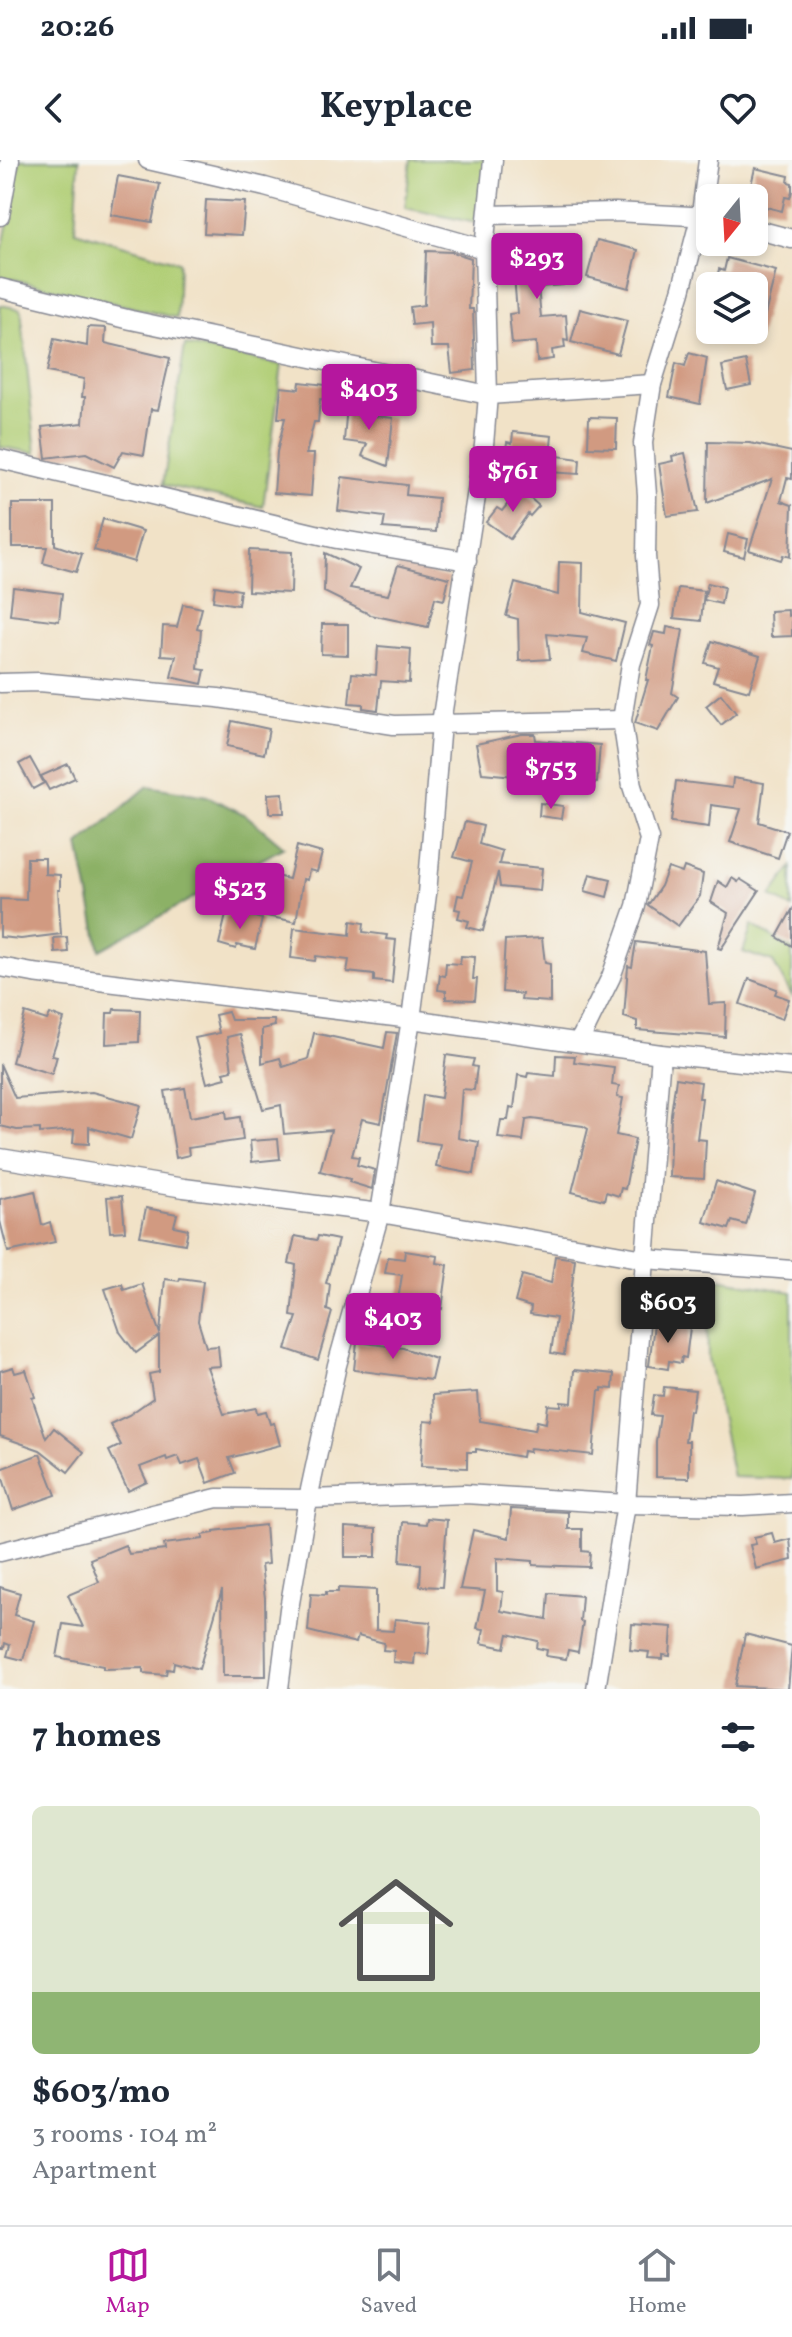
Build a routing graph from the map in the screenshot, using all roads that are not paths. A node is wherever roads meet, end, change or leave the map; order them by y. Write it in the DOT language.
graph roads {
  1 [pos="10,160"];
  2 [pos="148,160"];
  3 [pos="493,160"];
  4 [pos="708,160"];
  5 [pos="707,184"];
  6 [pos="489,215"];
  7 [pos="0,216"];
  8 [pos="696,216"];
  9 [pos="768,233"];
  10 [pos="792,239"];
  11 [pos="696,246"];
  12 [pos="484,249"];
  13 [pos="0,288"];
  14 [pos="652,384"];
  15 [pos="488,395"];
  16 [pos="0,459"];
  17 [pos="467,561"];
  18 [pos="0,683"];
  19 [pos="622,720"];
  20 [pos="441,723"];
  21 [pos="0,967"];
  22 [pos="411,1019"];
  23 [pos="579,1042"];
  24 [pos="661,1054"];
  25 [pos="792,1067"];
  26 [pos="0,1158"];
  27 [pos="380,1213"];
  28 [pos="645,1259"];
  29 [pos="792,1270"];
  30 [pos="308,1499"];
  31 [pos="792,1503"];
  32 [pos="626,1504"];
  33 [pos="0,1552"];
  34 [pos="279,1689"];
  35 [pos="596,1689"];
  1 -- 7 [label="street"];
  2 -- 12 [label="street"];
  3 -- 6 [label="street"];
  4 -- 5 [label="street"];
  6 -- 8 [label="street"];
  6 -- 12 [label="street"];
  9 -- 10 [label="street"];
  11 -- 14 [label="street"];
  12 -- 15 [label="street"];
  13 -- 15 [label="street"];
  14 -- 15 [label="street"];
  14 -- 19 [label="street"];
  15 -- 17 [label="street"];
  16 -- 17 [label="street"];
  17 -- 20 [label="street"];
  18 -- 20 [label="street"];
  19 -- 20 [label="street"];
  19 -- 23 [label="street"];
  20 -- 22 [label="street"];
  21 -- 22 [label="street"];
  22 -- 23 [label="street"];
  22 -- 27 [label="street"];
  23 -- 24 [label="street"];
  24 -- 25 [label="street"];
  24 -- 28 [label="street"];
  26 -- 27 [label="street"];
  27 -- 28 [label="street"];
  27 -- 30 [label="street"];
  28 -- 29 [label="street"];
  28 -- 32 [label="street"];
  30 -- 32 [label="street"];
  30 -- 33 [label="street"];
  30 -- 34 [label="street"];
  31 -- 32 [label="street"];
  32 -- 35 [label="street"];
}
